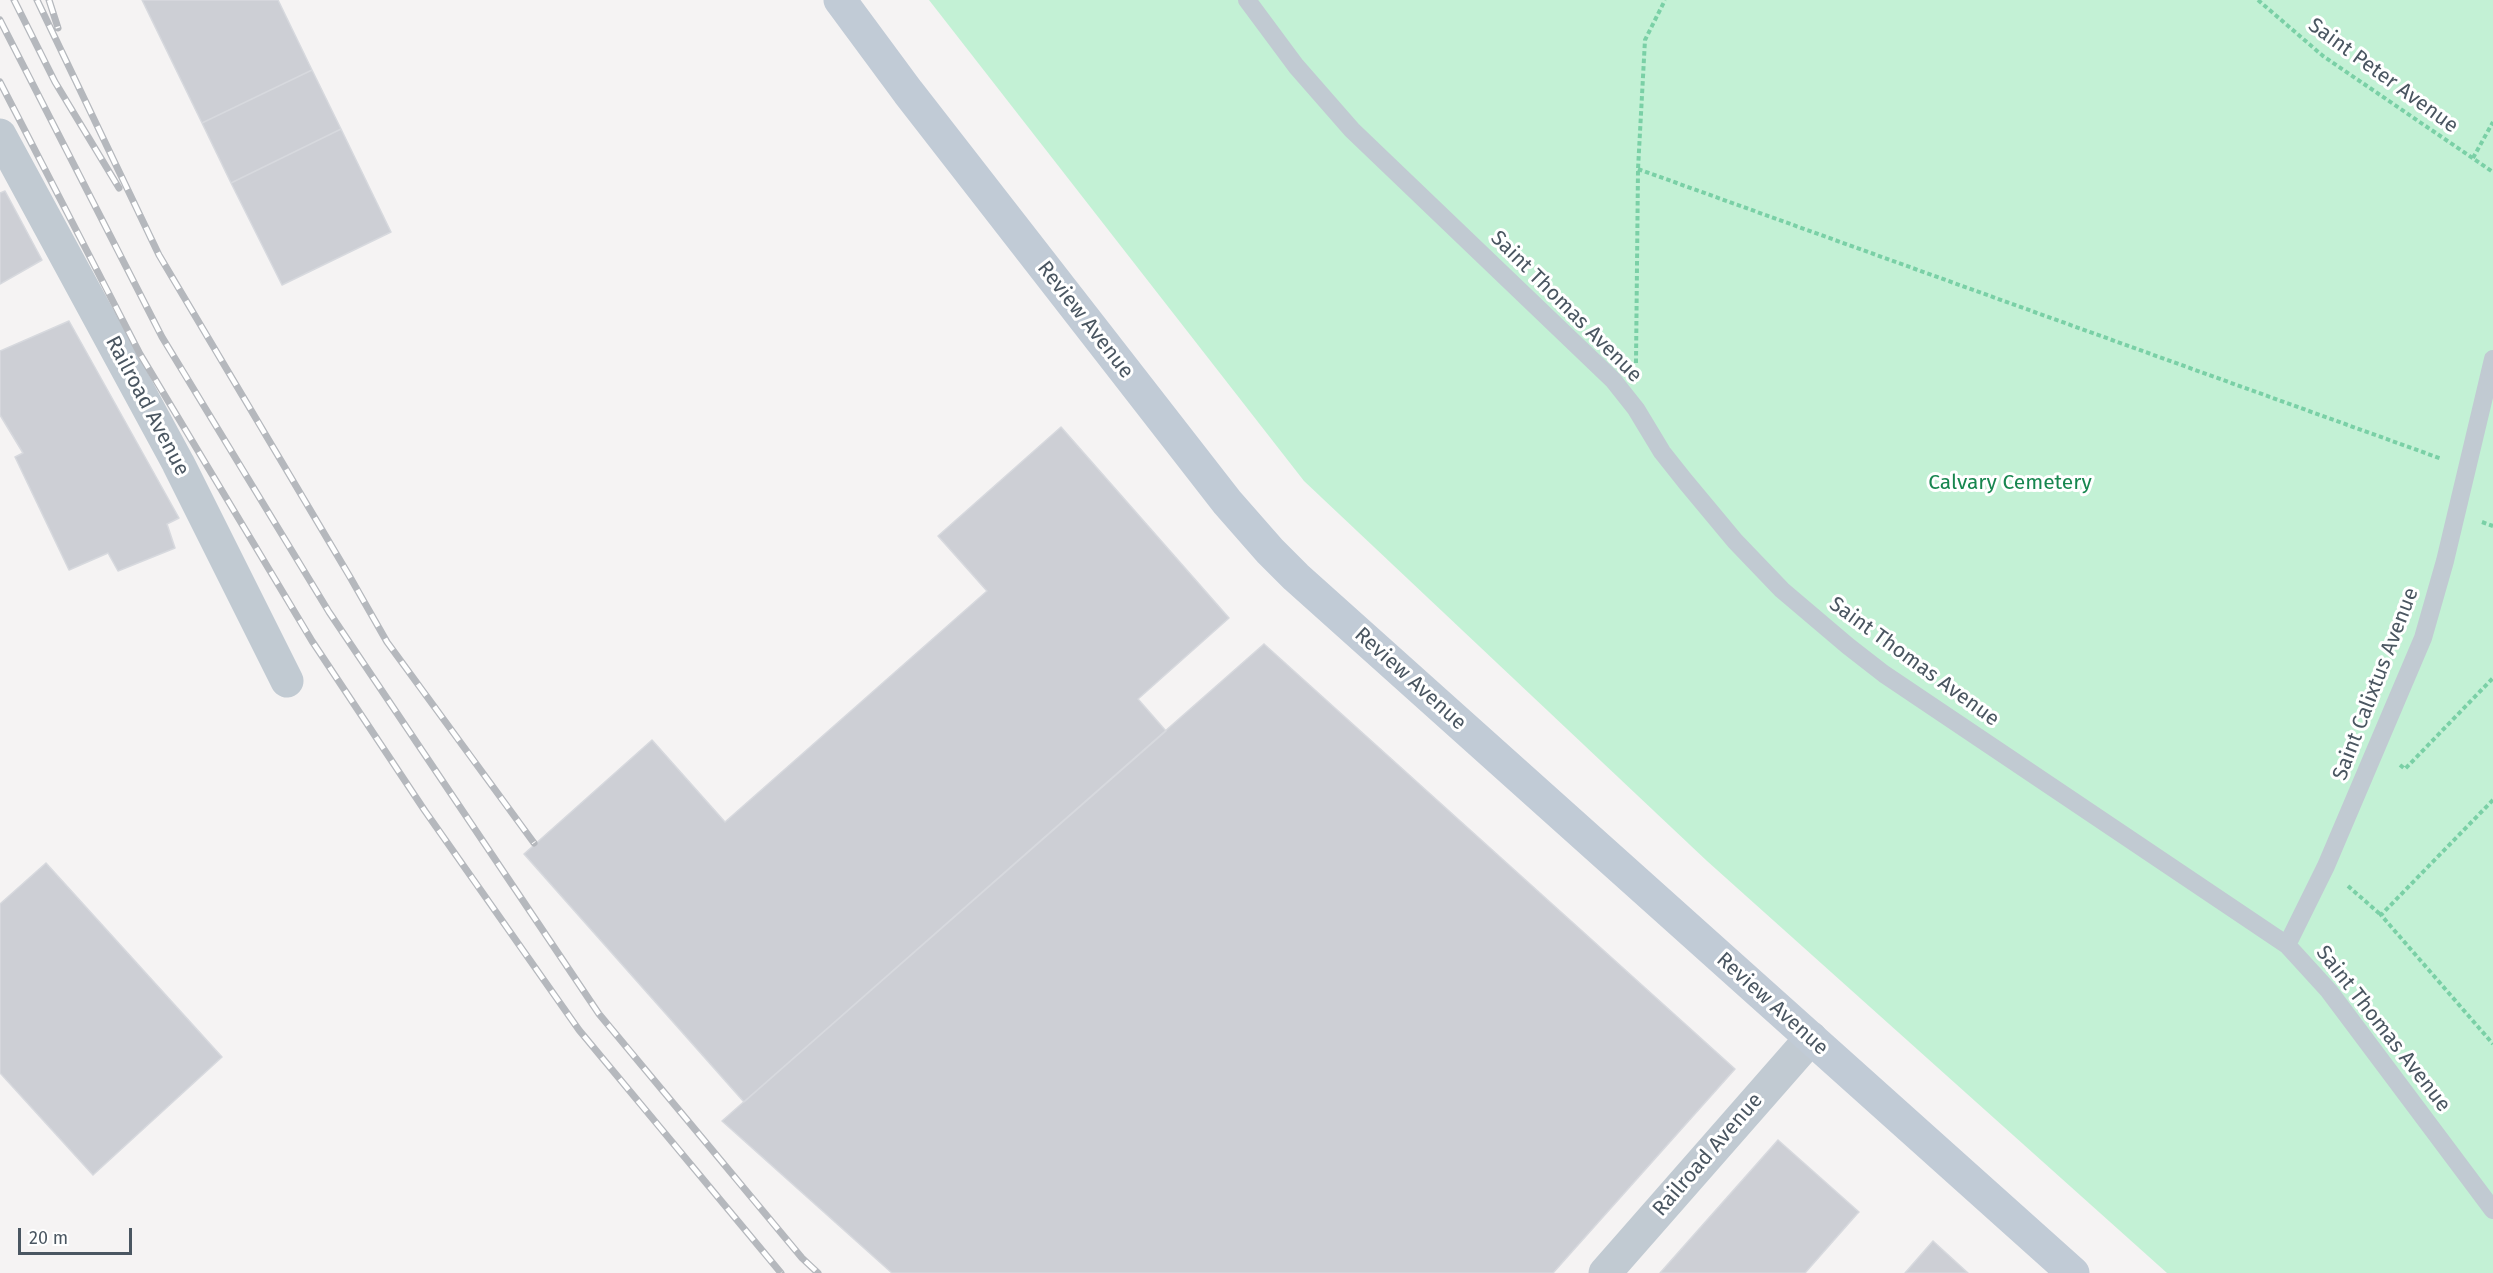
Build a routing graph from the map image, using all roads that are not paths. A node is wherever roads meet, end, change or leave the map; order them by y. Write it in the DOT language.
graph roads {
  1 [pos="840,0"];
  2 [pos="1246,0"];
  3 [pos="0,135"];
  4 [pos="2493,359"];
  5 [pos="288,681"];
  6 [pos="2287,945"];
  7 [pos="1810,1038"];
  8 [pos="2493,1210"];
  9 [pos="1605,1273"];
  10 [pos="2073,1273"];
  1 -- 7 [label="main road, Review Avenue"];
  2 -- 6 [label="lane, Saint Thomas Avenue"];
  3 -- 5 [label="street, Railroad Avenue"];
  4 -- 6 [label="lane, Saint Calixtus Avenue"];
  6 -- 8 [label="lane, Saint Thomas Avenue"];
  7 -- 9 [label="street, Railroad Avenue"];
  7 -- 10 [label="main road, Review Avenue"];
}
